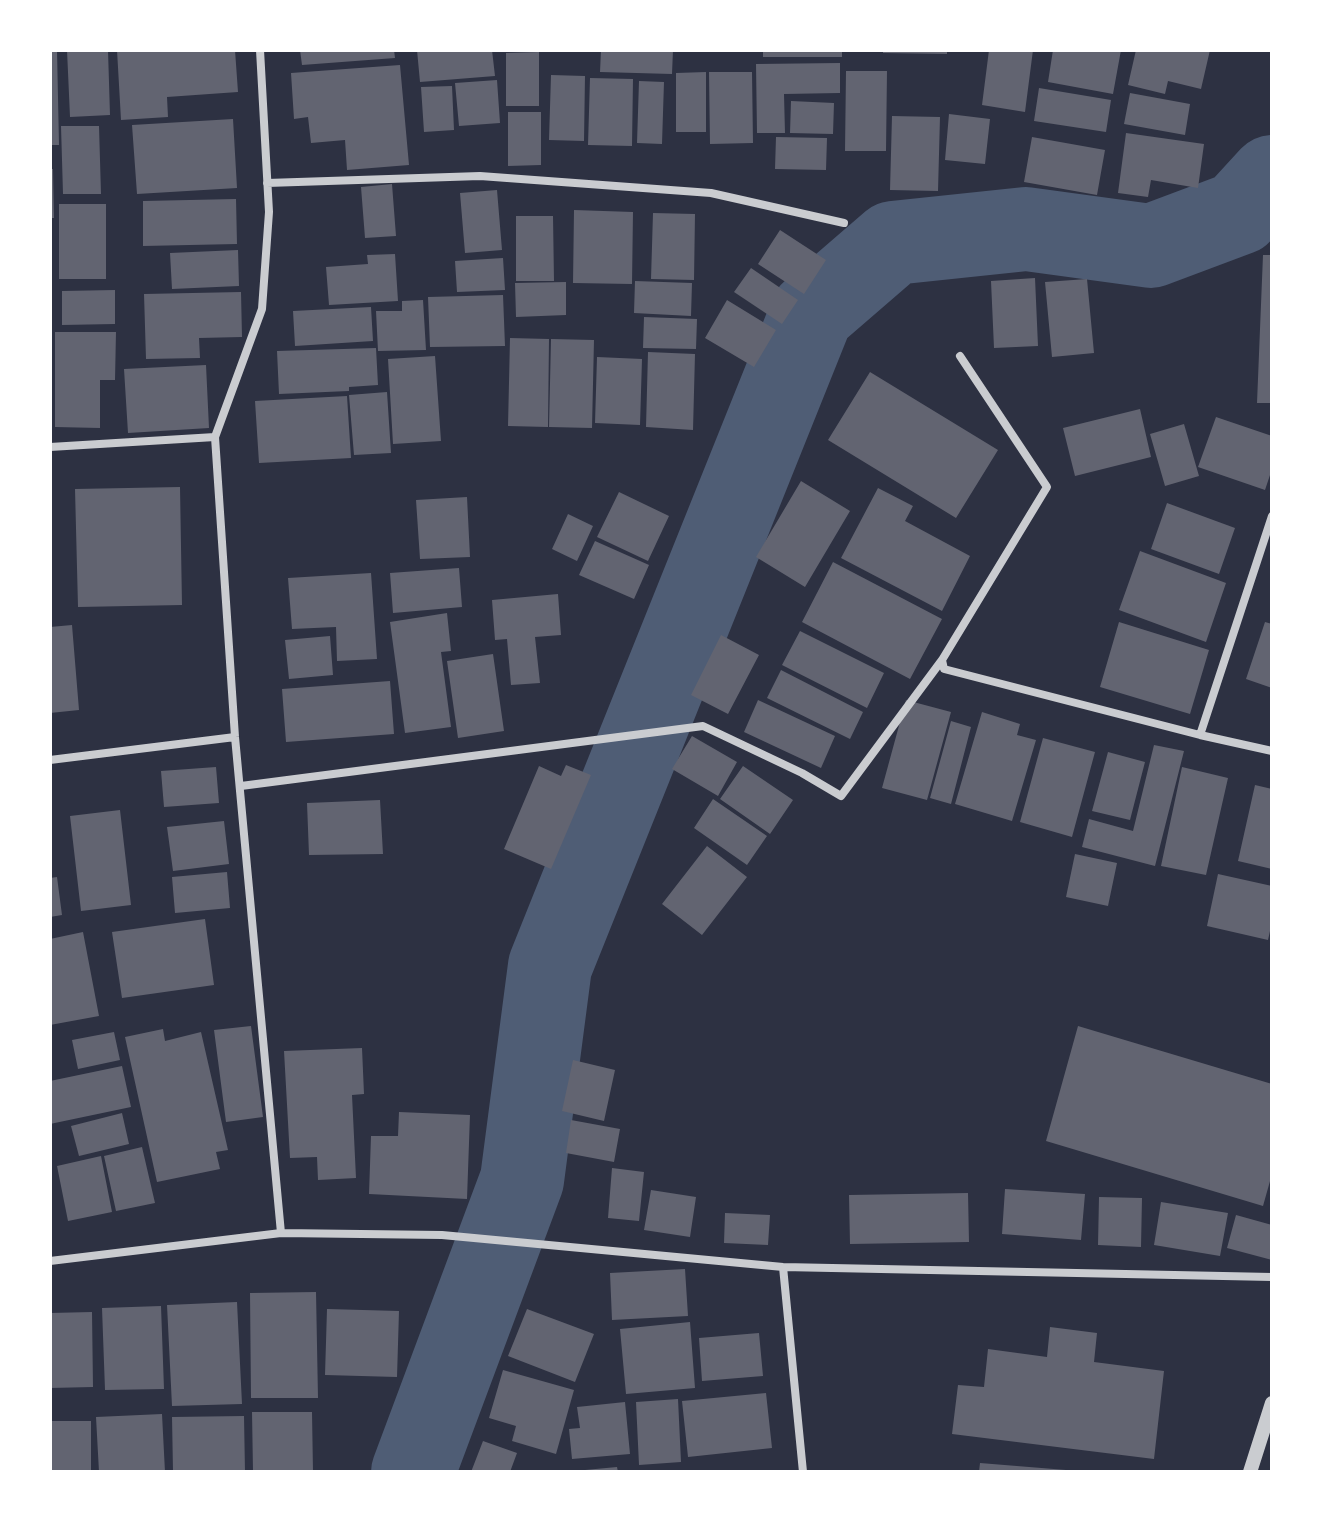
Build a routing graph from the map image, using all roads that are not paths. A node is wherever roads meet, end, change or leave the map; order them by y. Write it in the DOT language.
graph roads {
  1 [pos="260,50"];
  2 [pos="267,183"];
  3 [pos="844,223"];
  4 [pos="960,356"];
  5 [pos="215,437"];
  6 [pos="50,447"];
  7 [pos="1272,516"];
  8 [pos="942,660"];
  9 [pos="1200,735"];
  10 [pos="235,737"];
  11 [pos="1272,751"];
  12 [pos="50,760"];
  13 [pos="241,786"];
  14 [pos="281,1233"];
  15 [pos="50,1261"];
  16 [pos="783,1267"];
  17 [pos="1272,1277"];
  18 [pos="1272,1403"];
  19 [pos="803,1472"];
  20 [pos="1250,1472"];
  1 -- 2 [label="street"];
  2 -- 3 [label="street"];
  2 -- 5 [label="street"];
  4 -- 8 [label="street"];
  5 -- 6 [label="street"];
  5 -- 10 [label="street"];
  7 -- 9 [label="street"];
  8 -- 9 [label="street"];
  8 -- 13 [label="street"];
  9 -- 11 [label="street"];
  10 -- 12 [label="street"];
  10 -- 13 [label="street"];
  13 -- 14 [label="street"];
  14 -- 15 [label="street"];
  14 -- 16 [label="street"];
  16 -- 17 [label="street"];
  16 -- 19 [label="street"];
  18 -- 20 [label="street"];
}
